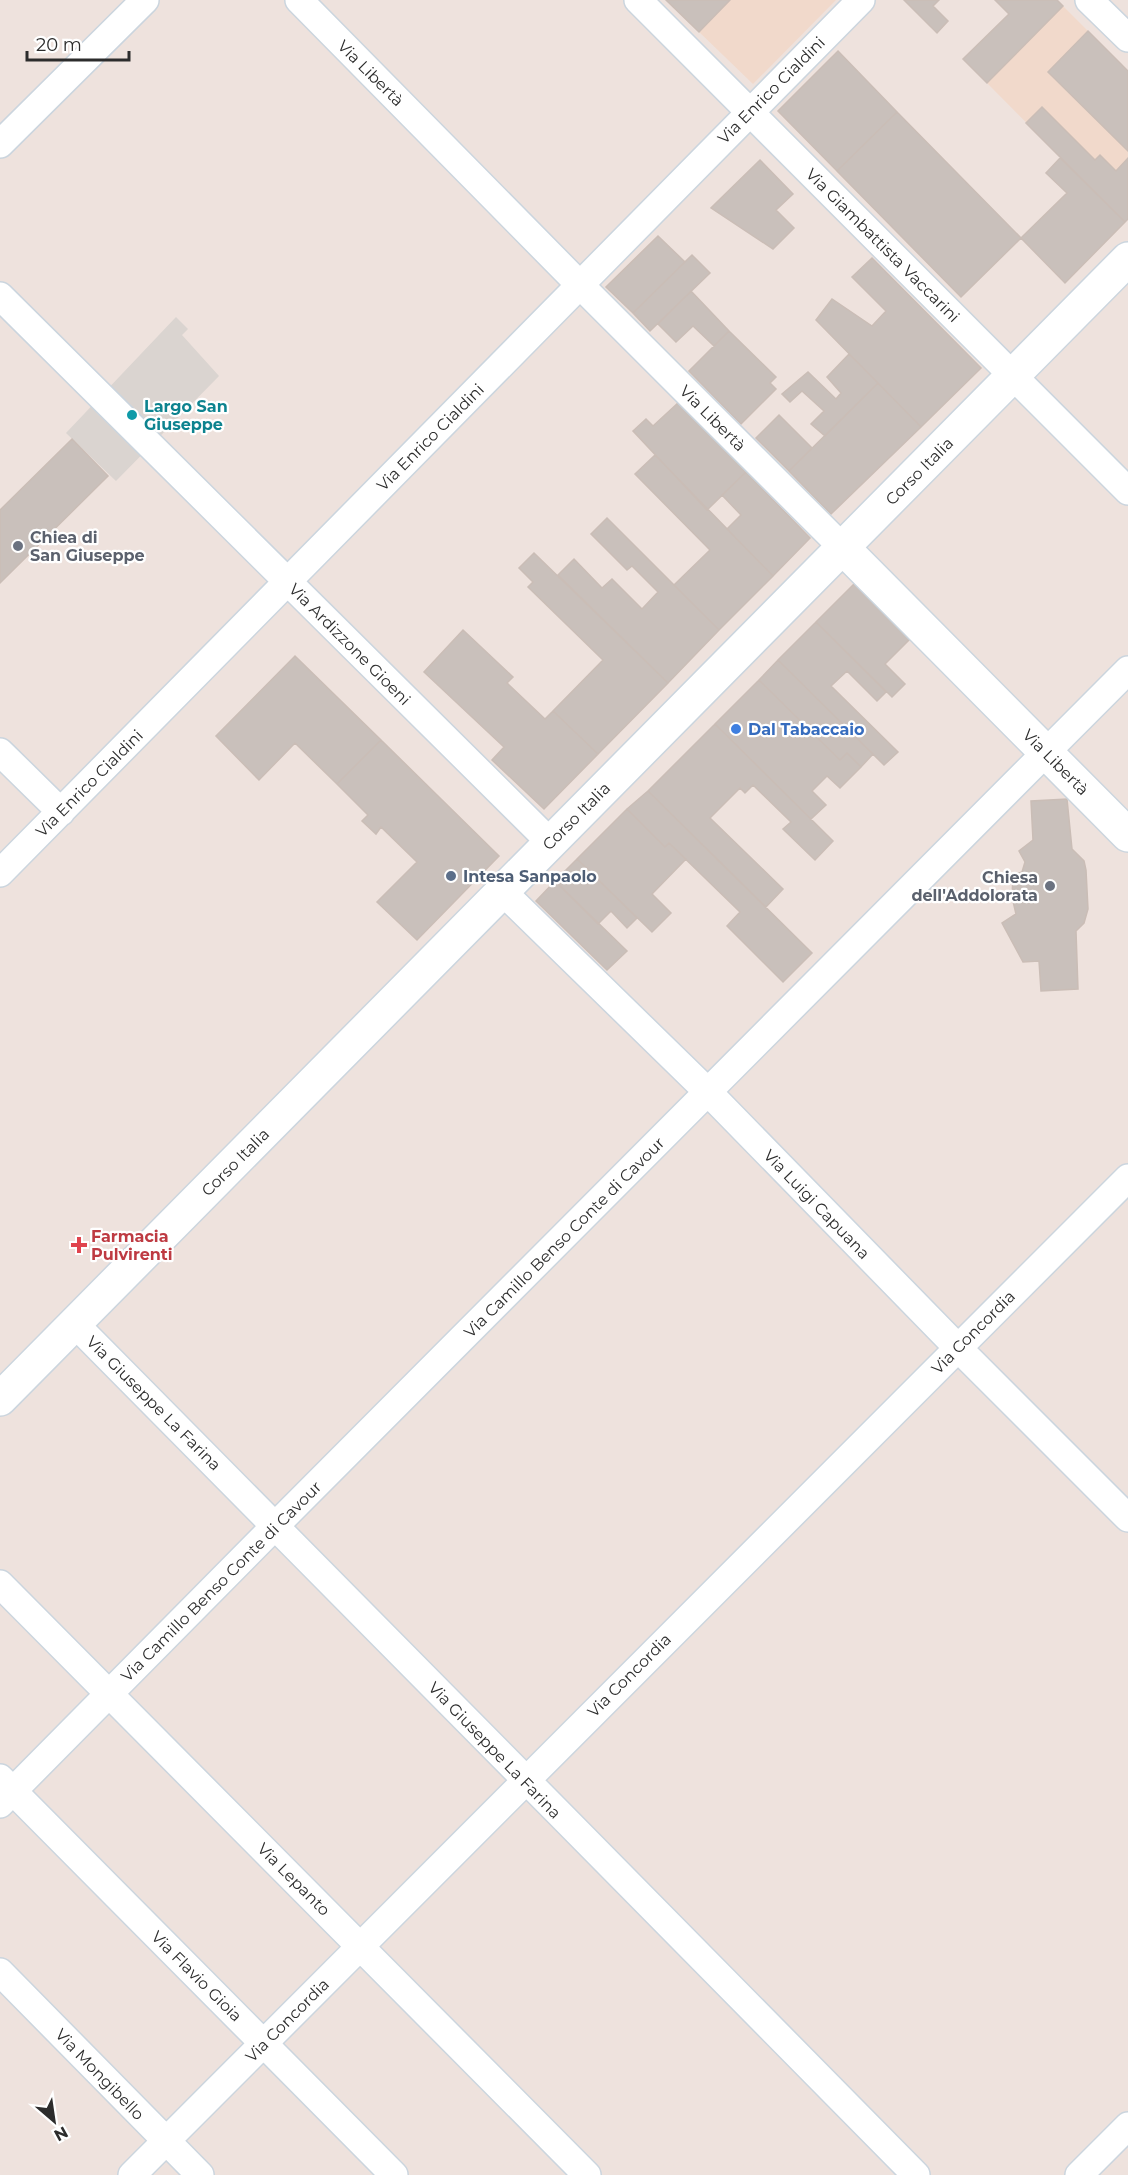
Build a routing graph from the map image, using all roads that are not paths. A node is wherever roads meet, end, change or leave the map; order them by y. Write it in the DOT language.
graph roads {
  1 [pos="146,0"];
  2 [pos="299,0"];
  3 [pos="638,0"];
  4 [pos="861,0"];
  5 [pos="1089,0"];
  6 [pos="1128,38"];
  7 [pos="750,112"];
  8 [pos="0,144"];
  9 [pos="1128,259"];
  10 [pos="580,285"];
  11 [pos="0,296"];
  12 [pos="1014,375"];
  13 [pos="1128,491"];
  14 [pos="843,548"];
  15 [pos="287,581"];
  16 [pos="1128,670"];
  17 [pos="0,752"];
  18 [pos="1046,752"];
  19 [pos="61,812"];
  20 [pos="1128,834"];
  21 [pos="550,842"];
  22 [pos="0,873"];
  23 [pos="503,892"];
  24 [pos="708,1092"];
  25 [pos="1124,1190"];
  26 [pos="75,1324"];
  27 [pos="957,1347"];
  28 [pos="0,1399"];
  29 [pos="1128,1518"];
  30 [pos="276,1525"];
  31 [pos="0,1584"];
  32 [pos="109,1694"];
  33 [pos="524,1780"];
  34 [pos="4,1791"];
  35 [pos="361,1947"];
  36 [pos="0,1972"];
  37 [pos="263,2043"];
  38 [pos="1128,2126"];
  39 [pos="166,2141"];
  40 [pos="132,2175"];
  41 [pos="200,2175"];
  42 [pos="394,2175"];
  43 [pos="587,2175"];
  44 [pos="916,2175"];
  45 [pos="1080,2175"];
  1 -- 8 [label="street"];
  2 -- 10 [label="street, Via Libertà"];
  3 -- 7 [label="street, Via Giambattista Vaccarini"];
  4 -- 7 [label="street, Via Enrico Cialdini"];
  5 -- 6 [label="street"];
  7 -- 10 [label="street, Via Enrico Cialdini"];
  7 -- 12 [label="street, Via Giambattista Vaccarini"];
  9 -- 12 [label="street, Corso Italia"];
  10 -- 14 [label="street, Via Libertà"];
  10 -- 15 [label="street, Via Enrico Cialdini"];
  11 -- 15 [label="street, Via Ardizzone Gioeni"];
  12 -- 13 [label="street, Via Giambattista Vaccarini"];
  12 -- 14 [label="street, Corso Italia"];
  14 -- 18 [label="street, Via Libertà"];
  14 -- 21 [label="street, Corso Italia"];
  15 -- 19 [label="street, Via Enrico Cialdini"];
  15 -- 21 [label="street, Via Ardizzone Gioeni"];
  16 -- 18 [label="street, Via Camillo Benso Conte di Cavour"];
  17 -- 19 [label="street"];
  18 -- 20 [label="street, Via Libertà"];
  18 -- 24 [label="street, Via Camillo Benso Conte di Cavour"];
  19 -- 22 [label="street, Via Enrico Cialdini"];
  21 -- 23 [label="street, Corso Italia"];
  23 -- 24 [label="street, Via Luigi Capuana"];
  23 -- 26 [label="street, Corso Italia"];
  24 -- 27 [label="street, Via Luigi Capuana"];
  24 -- 30 [label="street, Via Camillo Benso Conte di Cavour"];
  25 -- 27 [label="street, Via Concordia"];
  26 -- 28 [label="street, Corso Italia"];
  26 -- 30 [label="street, Via Giuseppe La Farina"];
  27 -- 29 [label="street, Via Luigi Capuana"];
  27 -- 33 [label="street, Via Concordia"];
  30 -- 32 [label="street, Via Camillo Benso Conte di Cavour"];
  30 -- 33 [label="street, Via Giuseppe La Farina"];
  31 -- 32 [label="street, Via Lepanto"];
  32 -- 34 [label="street, Via Camillo Benso Conte di Cavour"];
  32 -- 35 [label="street, Via Lepanto"];
  33 -- 35 [label="street, Via Concordia"];
  33 -- 44 [label="street, Via Giuseppe La Farina"];
  34 -- 37 [label="street, Via Flavio Gioia"];
  35 -- 37 [label="street, Via Concordia"];
  35 -- 43 [label="street, Via Lepanto"];
  36 -- 39 [label="street, Via Mongibello"];
  37 -- 39 [label="street, Via Concordia"];
  37 -- 42 [label="street, Via Flavio Gioia"];
  38 -- 45 [label="street"];
  39 -- 40 [label="street, Via Concordia"];
  39 -- 41 [label="street, Via Mongibello"];
}
